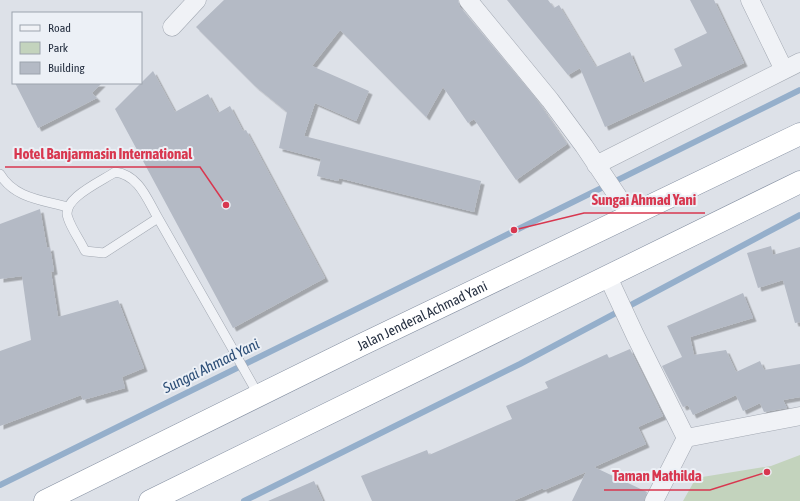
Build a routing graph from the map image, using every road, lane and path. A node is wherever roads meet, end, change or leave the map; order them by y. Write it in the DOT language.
graph roads {
  1 [pos="197,0"];
  2 [pos="468,0"];
  3 [pos="750,0"];
  4 [pos="172,27"];
  5 [pos="800,62"];
  6 [pos="784,70"];
  7 [pos="800,134"];
  8 [pos="596,166"];
  9 [pos="0,174"];
  10 [pos="800,182"];
  11 [pos="68,207"];
  12 [pos="631,216"];
  13 [pos="158,218"];
  14 [pos="611,283"];
  15 [pos="255,389"];
  16 [pos="800,416"];
  17 [pos="686,438"];
  18 [pos="45,501"];
  19 [pos="150,501"];
  20 [pos="654,501"];
  1 -- 4 [label="street"];
  2 -- 8 [label="street"];
  3 -- 6 [label="street"];
  5 -- 6 [label="street"];
  6 -- 8 [label="street"];
  7 -- 12 [label="highway, Jalan Jenderal Achmad Yani"];
  8 -- 12 [label="street"];
  9 -- 11 [label="lane"];
  10 -- 14 [label="highway"];
  11 -- 13 [label="lane"];
  11 -- 13 [label="lane"];
  12 -- 15 [label="highway, Jalan Jenderal Achmad Yani"];
  13 -- 15 [label="lane"];
  14 -- 17 [label="street"];
  14 -- 19 [label="highway"];
  15 -- 18 [label="highway, Jalan Jenderal Achmad Yani"];
  16 -- 17 [label="street"];
  17 -- 20 [label="street"];
}
